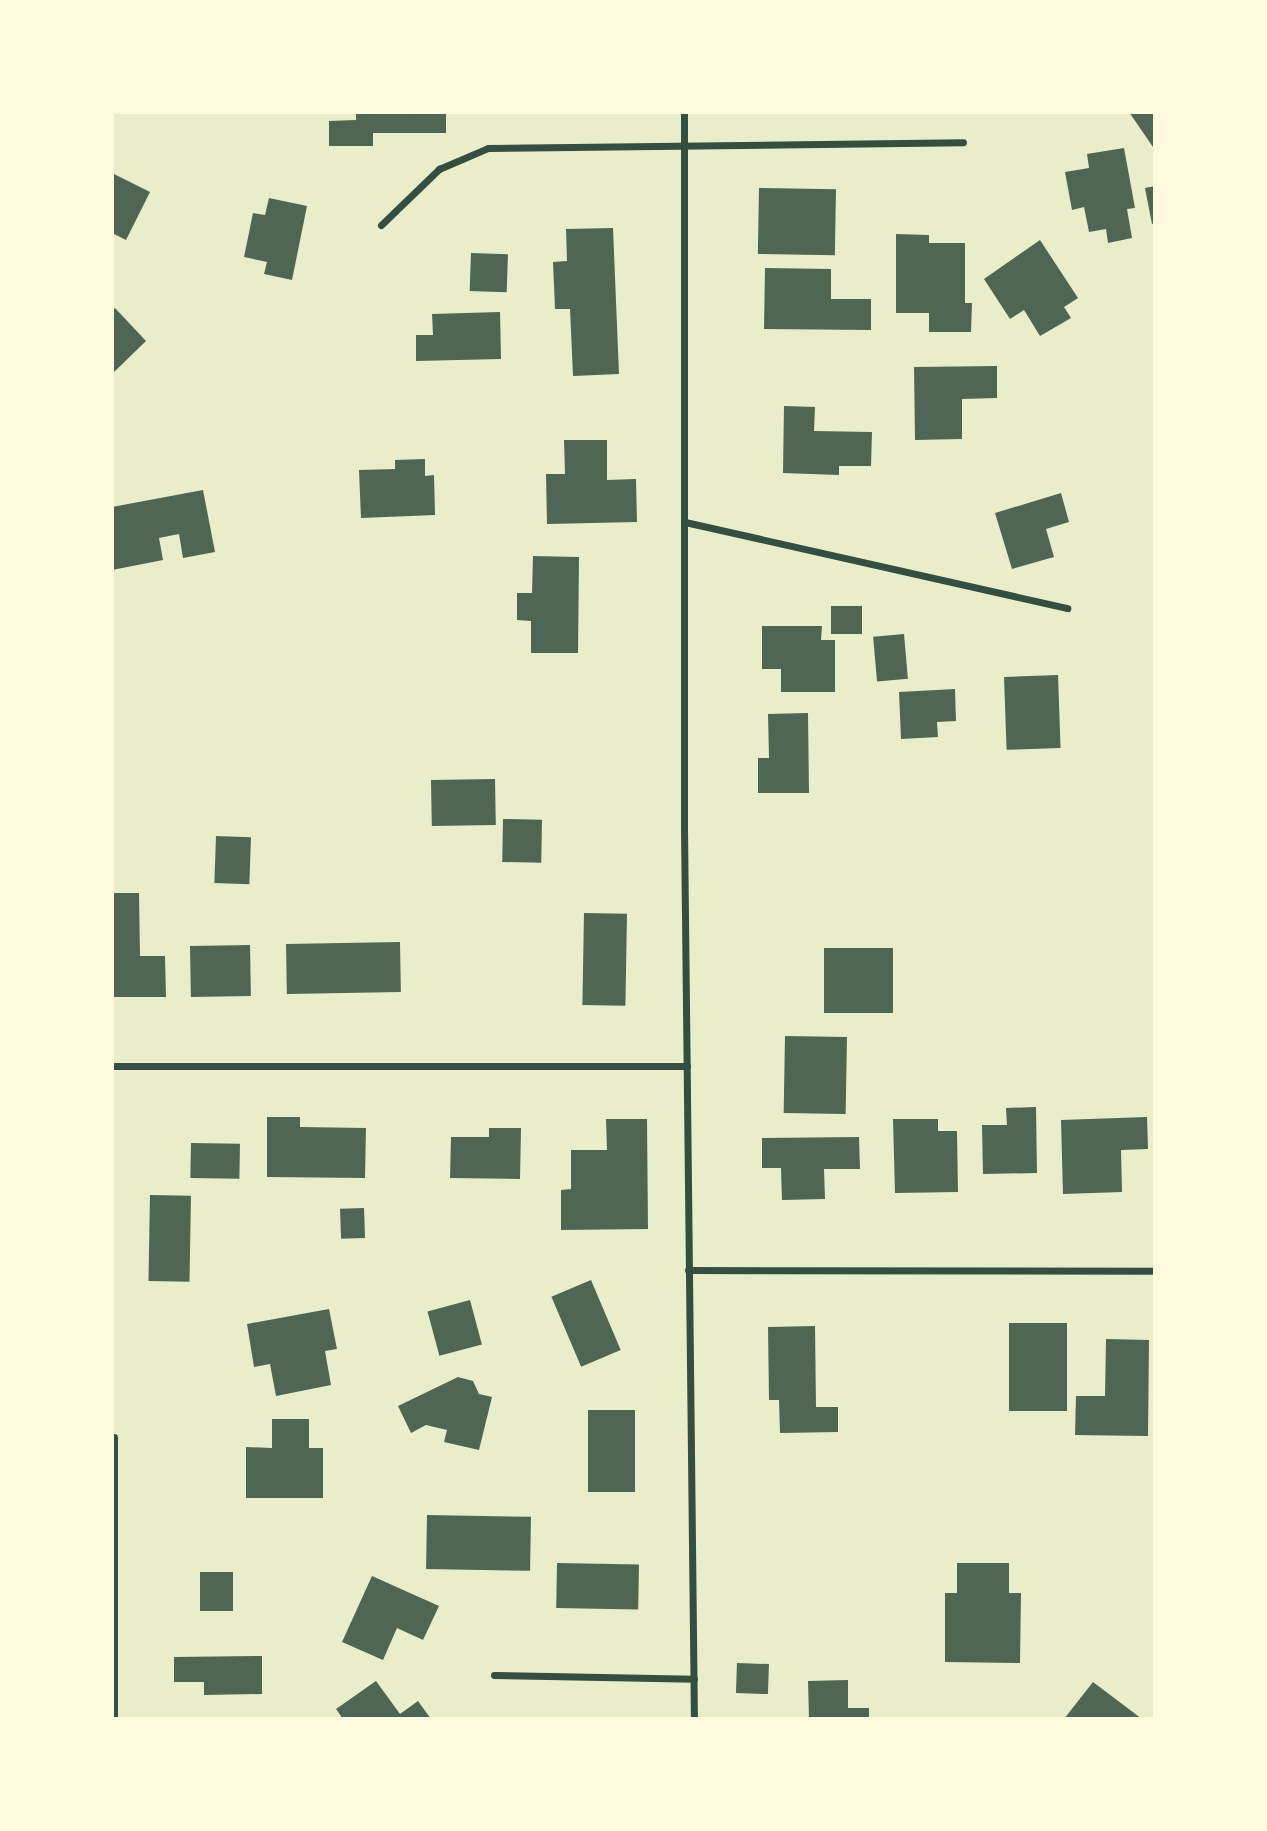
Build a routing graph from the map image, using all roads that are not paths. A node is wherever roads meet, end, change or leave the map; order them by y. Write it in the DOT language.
graph roads {
  1 [pos="684,112"];
  2 [pos="963,142"];
  3 [pos="685,145"];
  4 [pos="381,225"];
  5 [pos="685,522"];
  6 [pos="1067,608"];
  7 [pos="112,1066"];
  8 [pos="687,1066"];
  9 [pos="688,1270"];
  10 [pos="1155,1272"];
  11 [pos="114,1437"];
  12 [pos="494,1675"];
  13 [pos="694,1679"];
  14 [pos="114,1719"];
  15 [pos="694,1719"];
  1 -- 3 [label="street"];
  2 -- 3 [label="street"];
  3 -- 4 [label="street"];
  3 -- 5 [label="street"];
  5 -- 6 [label="street"];
  5 -- 8 [label="street"];
  7 -- 8 [label="street"];
  8 -- 9 [label="street"];
  9 -- 10 [label="street"];
  9 -- 13 [label="street"];
  11 -- 14 [label="street"];
  12 -- 13 [label="street"];
  13 -- 15 [label="street"];
}
